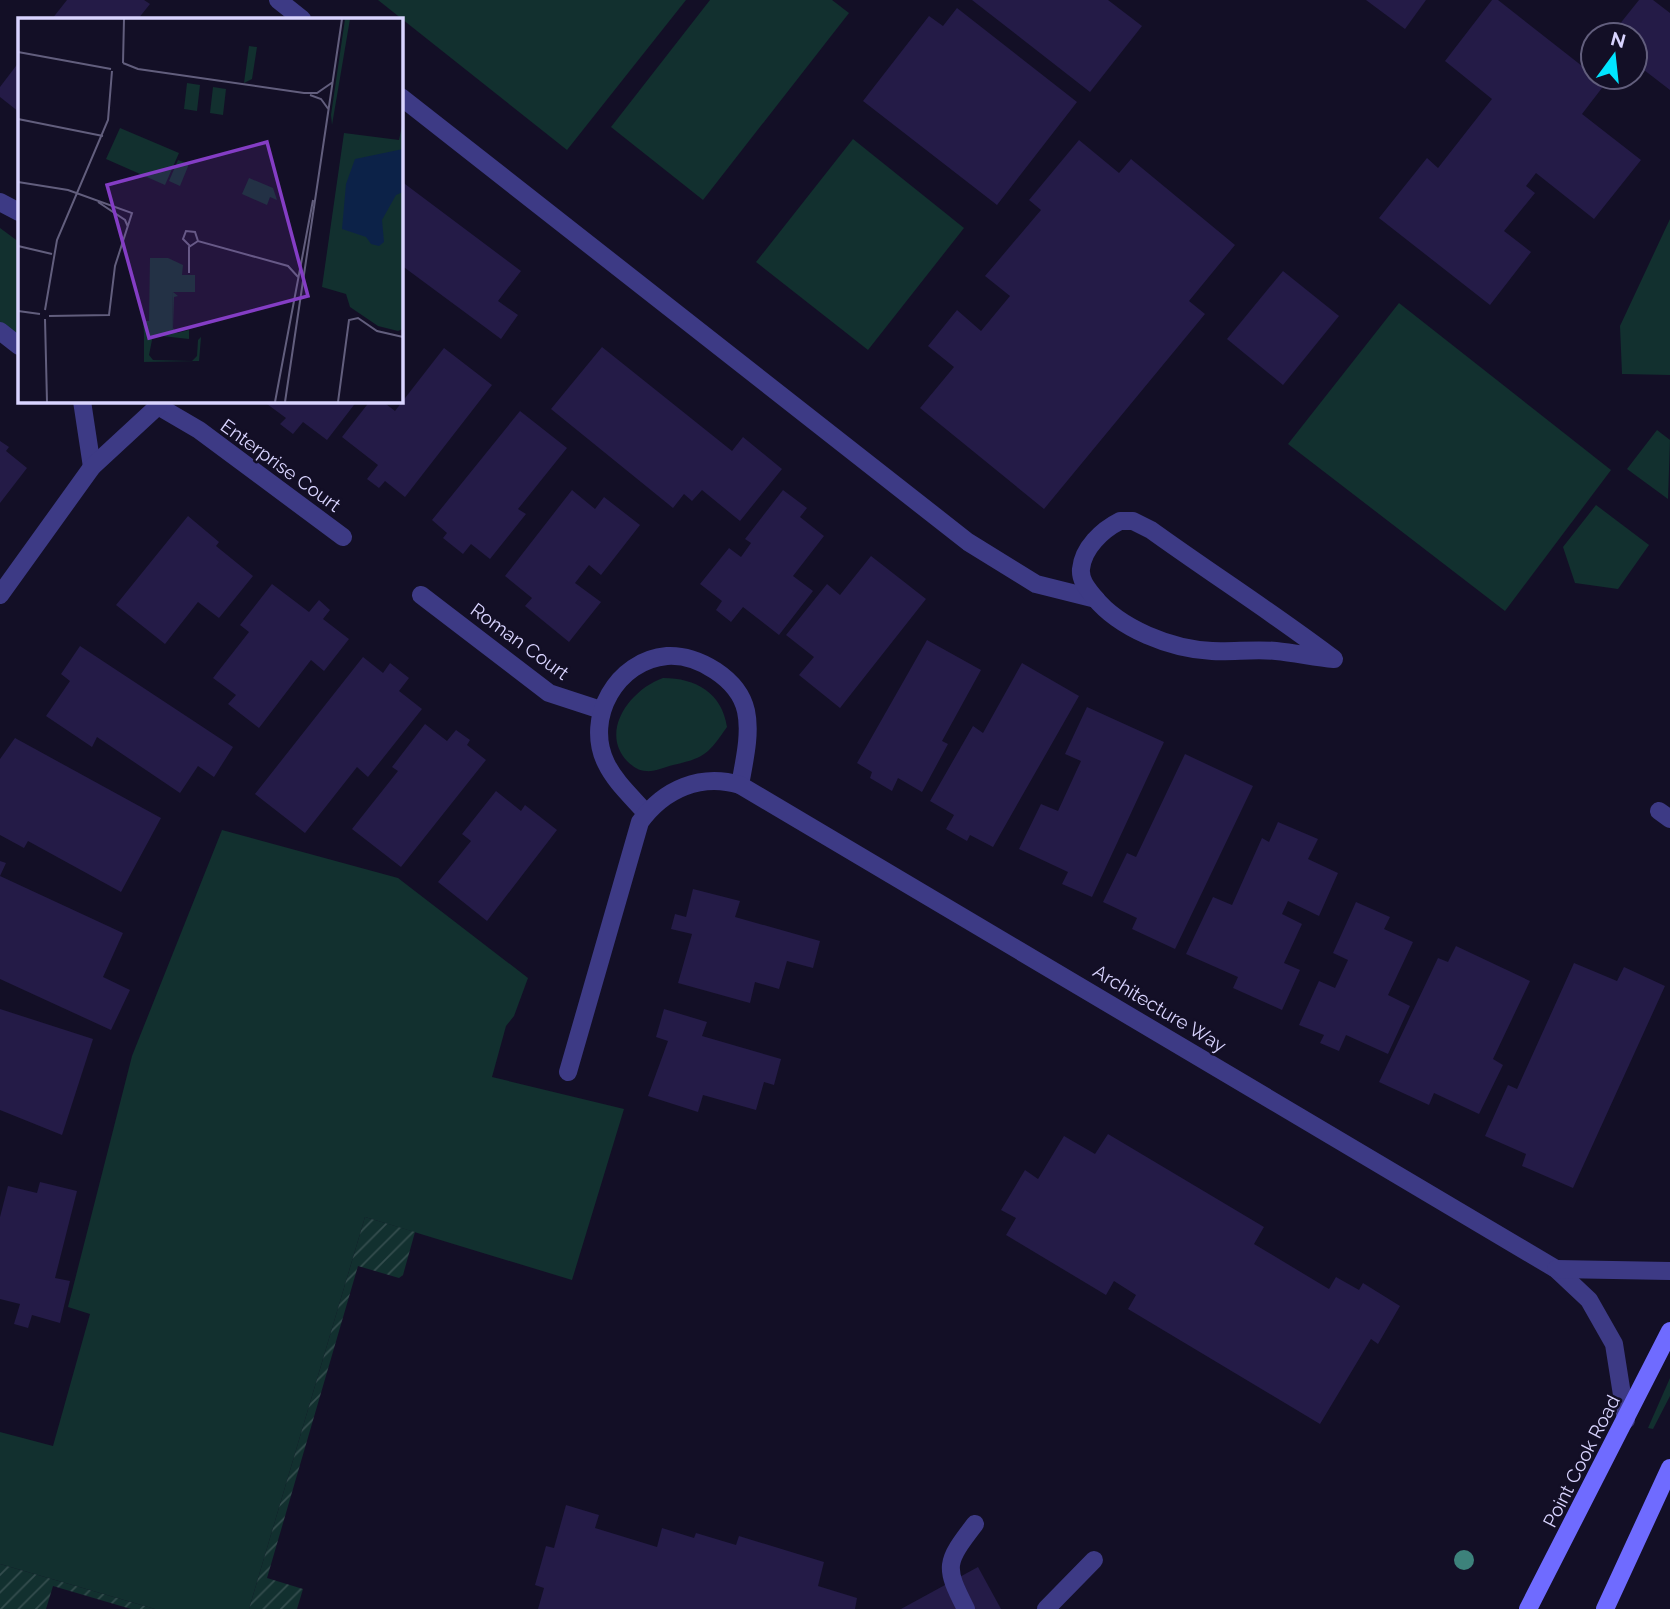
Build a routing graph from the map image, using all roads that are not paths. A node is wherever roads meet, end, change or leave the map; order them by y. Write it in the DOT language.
graph roads {
  1 [pos="278,0"];
  2 [pos="301,18"];
  3 [pos="402,98"];
  4 [pos="0,202"];
  5 [pos="18,211"];
  6 [pos="0,331"];
  7 [pos="18,345"];
  8 [pos="82,402"];
  9 [pos="156,403"];
  10 [pos="92,467"];
  11 [pos="343,537"];
  12 [pos="0,595"];
  13 [pos="421,595"];
  14 [pos="1096,599"];
  15 [pos="601,710"];
  16 [pos="740,785"];
  17 [pos="1670,812"];
  18 [pos="646,813"];
  19 [pos="1670,819"];
  20 [pos="568,1072"];
  21 [pos="1556,1269"];
  22 [pos="1670,1271"];
  23 [pos="1670,1331"];
  24 [pos="1626,1420"];
  25 [pos="1670,1468"];
  26 [pos="975,1524"];
  27 [pos="1094,1560"];
  28 [pos="966,1609"];
  29 [pos="1046,1609"];
  30 [pos="1528,1609"];
  31 [pos="1605,1609"];
  1 -- 2 [label="street"];
  3 -- 14 [label="street"];
  4 -- 5 [label="street"];
  6 -- 7 [label="street"];
  8 -- 10 [label="street"];
  9 -- 10 [label="street"];
  9 -- 11 [label="street, Enterprise Court"];
  10 -- 12 [label="street"];
  13 -- 15 [label="street, Roman Court"];
  14 -- 14 [label="street"];
  15 -- 16 [label="street"];
  15 -- 18 [label="street"];
  16 -- 18 [label="street, Architecture Way"];
  16 -- 21 [label="street, Architecture Way"];
  17 -- 19 [label="street"];
  18 -- 20 [label="street, Architecture Way"];
  21 -- 22 [label="street, Architecture Way"];
  21 -- 24 [label="street, Architecture Way"];
  23 -- 24 [label="main road, Point Cook Road"];
  24 -- 30 [label="main road, Point Cook Road"];
  25 -- 31 [label="main road"];
  26 -- 28 [label="street"];
  27 -- 29 [label="street"];
}
